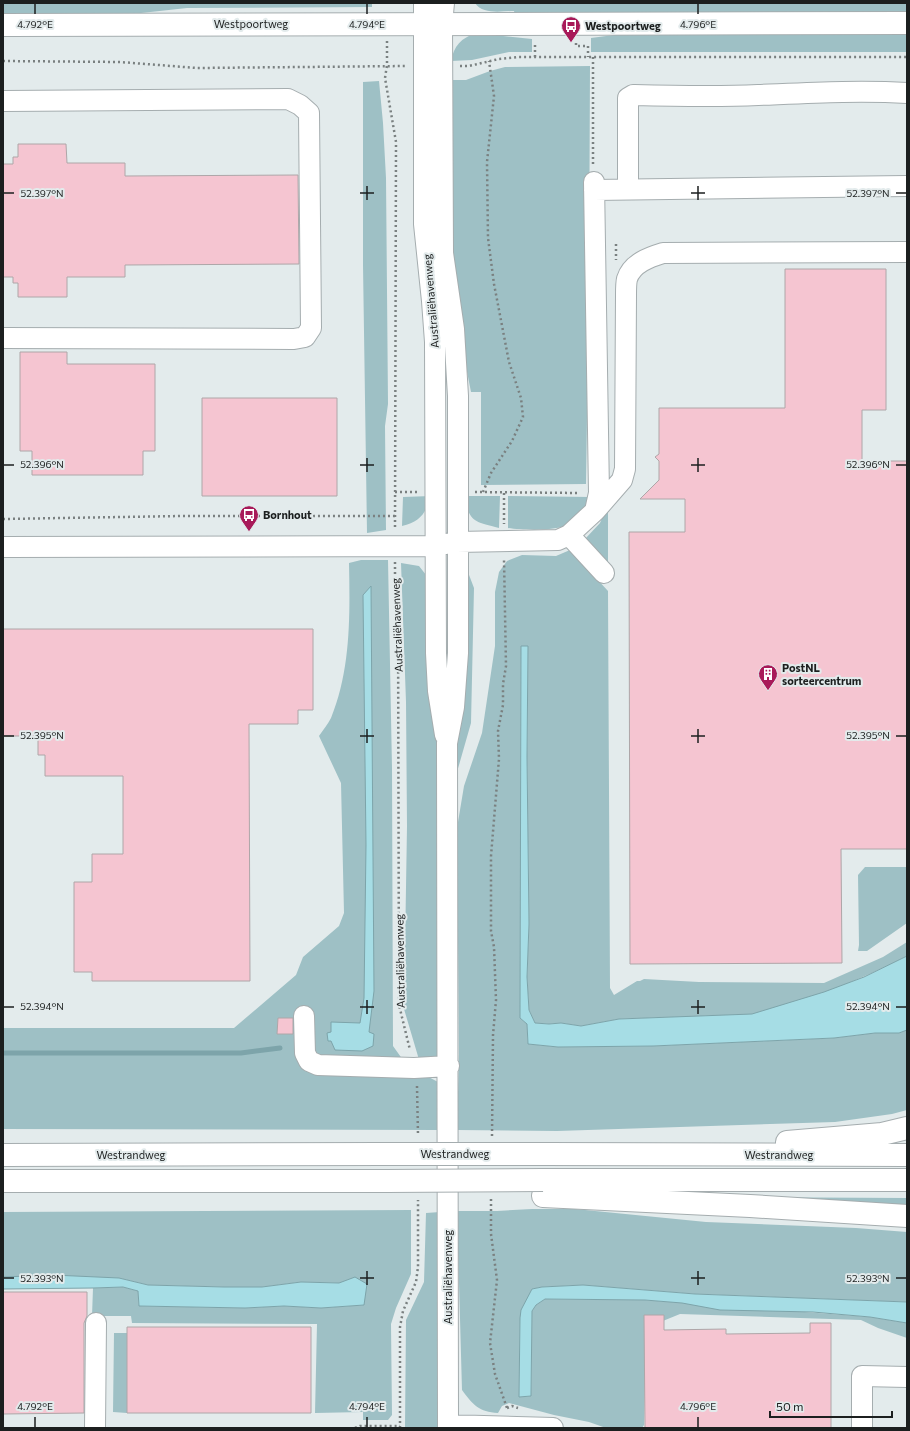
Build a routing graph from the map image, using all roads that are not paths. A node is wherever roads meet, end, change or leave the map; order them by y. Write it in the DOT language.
graph roads {
  1 [pos="424,3"];
  2 [pos="444,3"];
  3 [pos="907,23"];
  4 [pos="433,24"];
  5 [pos="3,25"];
  6 [pos="434,66"];
  7 [pos="907,93"];
  8 [pos="3,101"];
  9 [pos="907,186"];
  10 [pos="628,189"];
  11 [pos="907,252"];
  12 [pos="3,338"];
  13 [pos="597,502"];
  14 [pos="569,535"];
  15 [pos="457,542"];
  16 [pos="435,546"];
  17 [pos="3,547"];
  18 [pos="604,573"];
  19 [pos="447,743"];
  20 [pos="304,1016"];
  21 [pos="449,1066"];
  22 [pos="907,1128"];
  23 [pos="3,1155"];
  24 [pos="636,1155"];
  25 [pos="907,1155"];
  26 [pos="907,1180"];
  27 [pos="3,1181"];
  28 [pos="543,1188"];
  29 [pos="907,1216"];
  30 [pos="96,1323"];
  31 [pos="907,1377"];
  32 [pos="448,1426"];
  33 [pos="95,1428"];
  34 [pos="553,1428"];
  35 [pos="862,1428"];
  1 -- 4 [label="street, Australiëhavenweg"];
  2 -- 4 [label="street, Australiëhavenweg"];
  3 -- 4 [label="main road, Westpoortweg"];
  4 -- 5 [label="main road, Westpoortweg"];
  4 -- 6 [label="street, Australiëhavenweg"];
  6 -- 15 [label="street, Australiëhavenweg"];
  6 -- 16 [label="street, Australiëhavenweg"];
  7 -- 10 [label="street"];
  8 -- 12 [label="street"];
  9 -- 10 [label="street"];
  10 -- 13 [label="street"];
  11 -- 13 [label="street"];
  13 -- 14 [label="street"];
  14 -- 15 [label="street"];
  14 -- 18 [label="street"];
  15 -- 16 [label="street"];
  15 -- 19 [label="street, Australiëhavenweg"];
  16 -- 17 [label="street"];
  16 -- 19 [label="street, Australiëhavenweg"];
  19 -- 21 [label="street, Australiëhavenweg"];
  20 -- 21 [label="street"];
  21 -- 32 [label="street, Australiëhavenweg"];
  22 -- 24 [label="main road"];
  23 -- 24 [label="main road, Westrandweg, bridge"];
  24 -- 25 [label="main road, Westrandweg"];
  26 -- 28 [label="main road"];
  27 -- 28 [label="main road, bridge"];
  28 -- 29 [label="main road"];
  30 -- 33 [label="street"];
  31 -- 35 [label="street"];
  32 -- 34 [label="street"];
}
